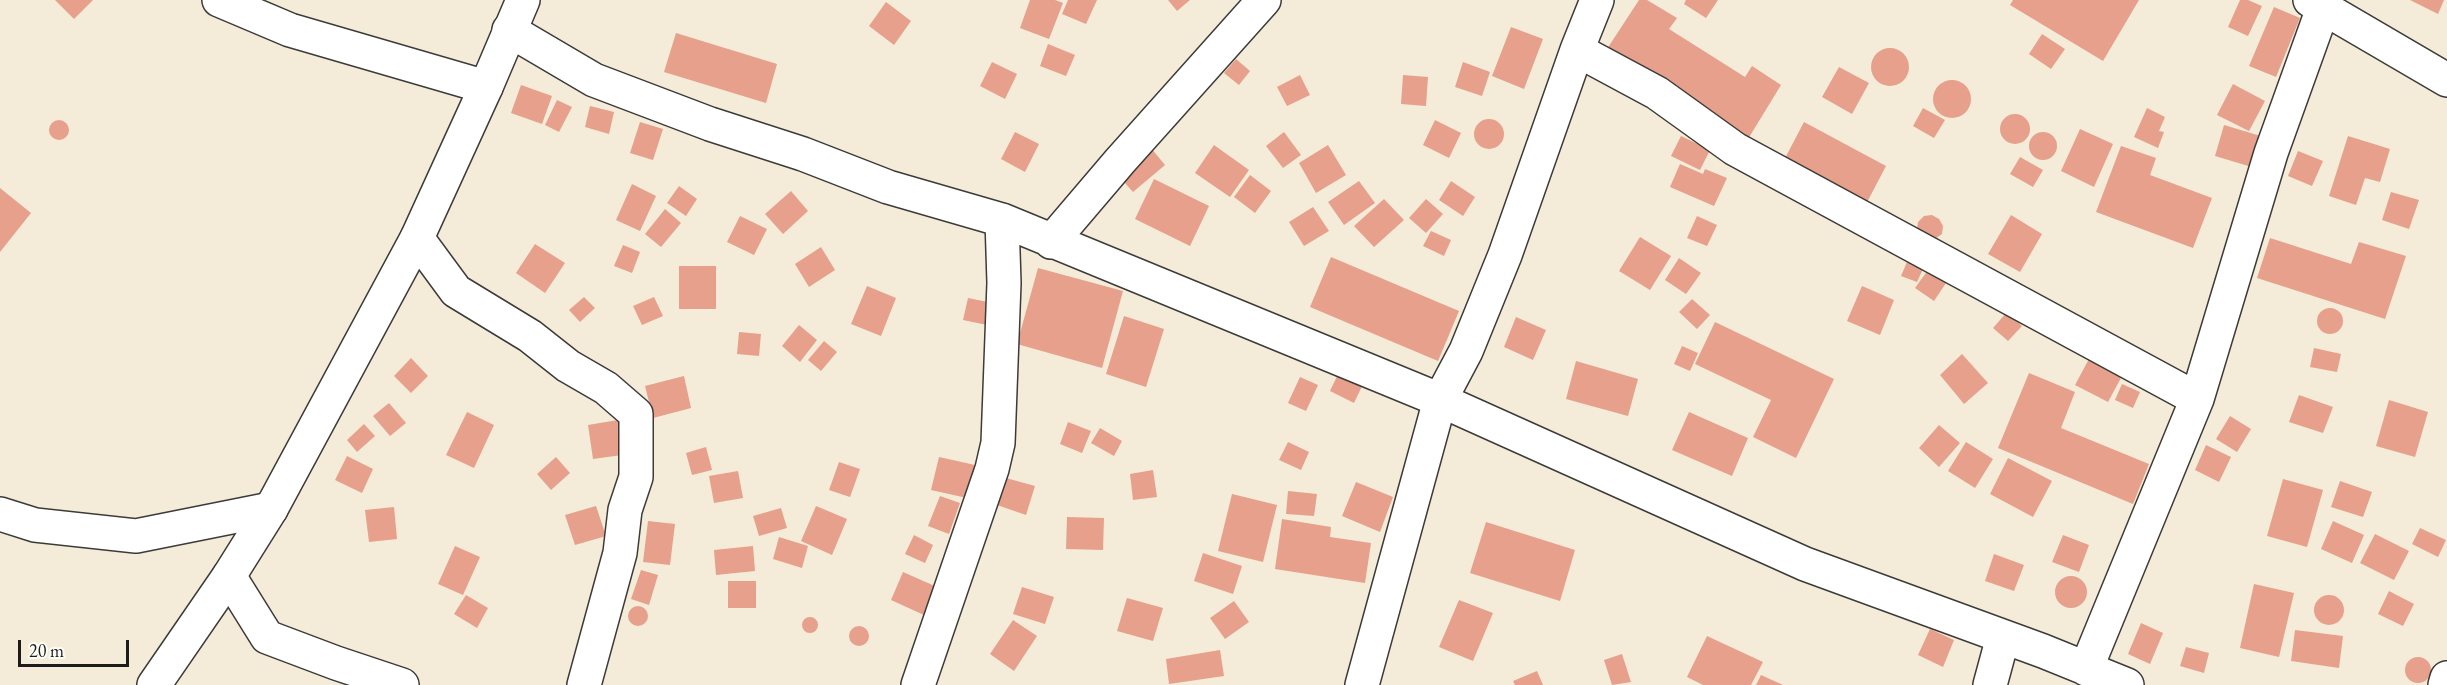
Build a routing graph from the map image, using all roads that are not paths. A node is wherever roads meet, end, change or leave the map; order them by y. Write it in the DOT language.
graph roads {
  1 [pos="219,0"];
  2 [pos="523,0"];
  3 [pos="1264,0"];
  4 [pos="1597,0"];
  5 [pos="2319,3"];
  6 [pos="509,30"];
  7 [pos="1577,50"];
  8 [pos="2447,80"];
  9 [pos="486,87"];
  10 [pos="1002,220"];
  11 [pos="417,238"];
  12 [pos="1051,242"];
  13 [pos="2197,399"];
  14 [pos="1440,400"];
  15 [pos="271,509"];
  16 [pos="0,514"];
  17 [pos="229,576"];
  18 [pos="2003,637"];
  19 [pos="2086,669"];
  20 [pos="2447,678"];
  21 [pos="154,685"];
  22 [pos="402,685"];
  23 [pos="584,685"];
  24 [pos="918,685"];
  25 [pos="1362,685"];
  26 [pos="1990,685"];
  27 [pos="2127,685"];
  28 [pos="2445,685"];
  1 -- 9 [label="street"];
  2 -- 6 [label="street"];
  3 -- 12 [label="street"];
  4 -- 7 [label="street"];
  5 -- 8 [label="street"];
  5 -- 13 [label="street"];
  6 -- 9 [label="street"];
  6 -- 10 [label="street"];
  7 -- 13 [label="street"];
  7 -- 14 [label="street"];
  9 -- 11 [label="street"];
  10 -- 12 [label="street"];
  10 -- 24 [label="street"];
  11 -- 15 [label="street"];
  11 -- 23 [label="street"];
  12 -- 14 [label="street"];
  13 -- 19 [label="street"];
  14 -- 18 [label="street"];
  14 -- 25 [label="street"];
  15 -- 16 [label="street"];
  15 -- 17 [label="street"];
  17 -- 21 [label="street"];
  17 -- 22 [label="street"];
  18 -- 19 [label="street"];
  18 -- 26 [label="street"];
  19 -- 27 [label="street"];
  20 -- 28 [label="street"];
}
